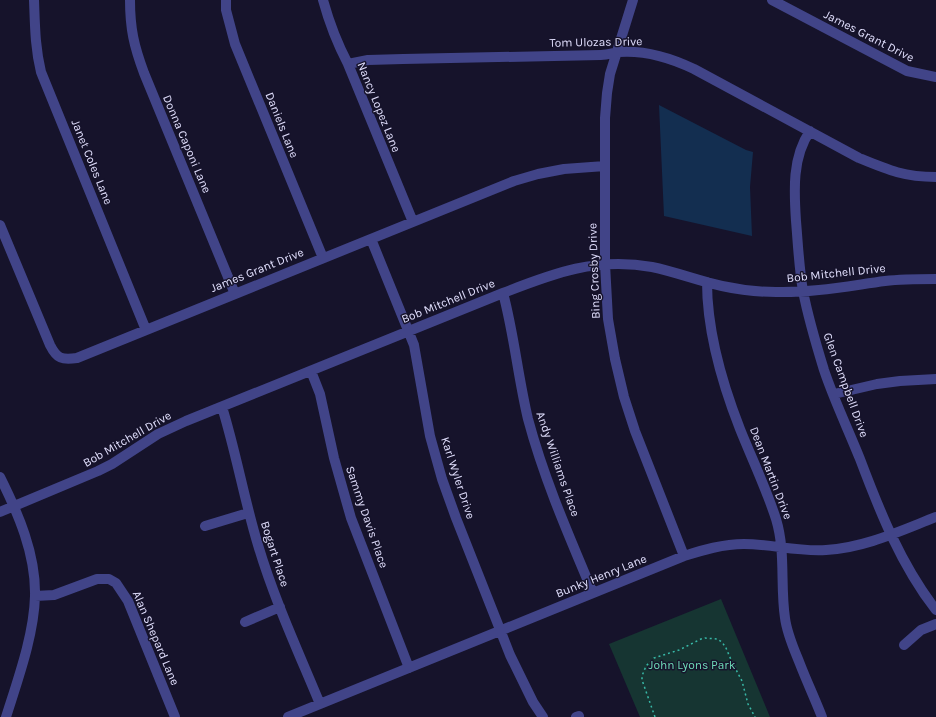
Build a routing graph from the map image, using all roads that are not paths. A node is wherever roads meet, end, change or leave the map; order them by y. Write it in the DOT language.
graph roads {
  1 [pos="34,0"];
  2 [pos="130,0"];
  3 [pos="226,0"];
  4 [pos="323,0"];
  5 [pos="633,0"];
  6 [pos="772,0"];
  7 [pos="618,52"];
  8 [pos="348,64"];
  9 [pos="936,77"];
  10 [pos="810,131"];
  11 [pos="605,166"];
  12 [pos="936,176"];
  13 [pos="413,222"];
  14 [pos="0,224"];
  15 [pos="371,239"];
  16 [pos="323,258"];
  17 [pos="605,264"];
  18 [pos="936,279"];
  19 [pos="707,282"];
  20 [pos="803,291"];
  21 [pos="503,293"];
  22 [pos="235,294"];
  23 [pos="146,330"];
  24 [pos="408,331"];
  25 [pos="310,371"];
  26 [pos="936,380"];
  27 [pos="834,394"];
  28 [pos="222,407"];
  29 [pos="0,477"];
  30 [pos="13,506"];
  31 [pos="0,512"];
  32 [pos="248,513"];
  33 [pos="936,517"];
  34 [pos="205,526"];
  35 [pos="890,535"];
  36 [pos="781,548"];
  37 [pos="684,556"];
  38 [pos="593,593"];
  39 [pos="35,596"];
  40 [pos="280,607"];
  41 [pos="936,610"];
  42 [pos="245,622"];
  43 [pos="936,624"];
  44 [pos="500,631"];
  45 [pos="904,645"];
  46 [pos="410,668"];
  47 [pos="320,704"];
  48 [pos="6,717"];
  49 [pos="175,717"];
  50 [pos="288,717"];
  51 [pos="543,717"];
  52 [pos="822,717"];
  1 -- 23 [label="street, Janet Coles Lane"];
  2 -- 22 [label="street, Donna Caponi Lane"];
  3 -- 16 [label="street, Daniels Lane"];
  4 -- 8 [label="street, Nancy Lopez Lane"];
  5 -- 7 [label="street, Bing Crosby Drive"];
  6 -- 9 [label="street, James Grant Drive"];
  7 -- 8 [label="street, Tom Ulozas Drive"];
  7 -- 10 [label="street, Tom Ulozas Drive"];
  7 -- 11 [label="street, Bing Crosby Drive"];
  8 -- 13 [label="street, Nancy Lopez Lane"];
  10 -- 12 [label="street, Tom Ulozas Drive"];
  10 -- 20 [label="street, Glen Campbell Drive"];
  11 -- 13 [label="street, James Grant Drive"];
  11 -- 17 [label="street, Bing Crosby Drive"];
  13 -- 15 [label="street, James Grant Drive"];
  14 -- 23 [label="street, James Grant Drive"];
  15 -- 16 [label="street, James Grant Drive"];
  15 -- 24 [label="street, Karl Wyler Drive"];
  16 -- 22 [label="street, James Grant Drive"];
  17 -- 19 [label="street, Bob Mitchell Drive"];
  17 -- 21 [label="street, Bob Mitchell Drive"];
  17 -- 37 [label="street, Bing Crosby Drive"];
  18 -- 20 [label="street, Bob Mitchell Drive"];
  19 -- 20 [label="street, Bob Mitchell Drive"];
  19 -- 36 [label="street, Dean Martin Drive"];
  20 -- 27 [label="street, Glen Campbell Drive"];
  21 -- 24 [label="street, Bob Mitchell Drive"];
  21 -- 38 [label="street, Andy Williams Place"];
  22 -- 23 [label="street, James Grant Drive"];
  24 -- 25 [label="street, Bob Mitchell Drive"];
  24 -- 44 [label="street, Karl Wyler Drive"];
  25 -- 28 [label="street, Bob Mitchell Drive"];
  25 -- 46 [label="street, Sammy Davis Place"];
  26 -- 27 [label="street"];
  27 -- 35 [label="street, Glen Campbell Drive"];
  28 -- 30 [label="street, Bob Mitchell Drive"];
  28 -- 32 [label="street, Bogart Place"];
  29 -- 30 [label="street"];
  30 -- 31 [label="street, Bob Mitchell Drive"];
  30 -- 39 [label="street"];
  32 -- 34 [label="street"];
  32 -- 40 [label="street, Bogart Place"];
  33 -- 35 [label="street, Bunky Henry Lane"];
  35 -- 36 [label="street, Bunky Henry Lane"];
  35 -- 41 [label="street, Glen Campbell Drive"];
  36 -- 37 [label="street, Bunky Henry Lane"];
  36 -- 52 [label="street, Dean Martin Drive"];
  37 -- 38 [label="street, Bunky Henry Lane"];
  38 -- 44 [label="street, Bunky Henry Lane"];
  39 -- 48 [label="street"];
  39 -- 49 [label="street, Alan Shepard Lane"];
  40 -- 42 [label="street"];
  40 -- 47 [label="street, Bogart Place"];
  43 -- 45 [label="street"];
  44 -- 46 [label="street, Bunky Henry Lane"];
  44 -- 51 [label="street, Karl Wyler Drive"];
  46 -- 47 [label="street, Bunky Henry Lane"];
  47 -- 50 [label="street, Bunky Henry Lane"];
}
